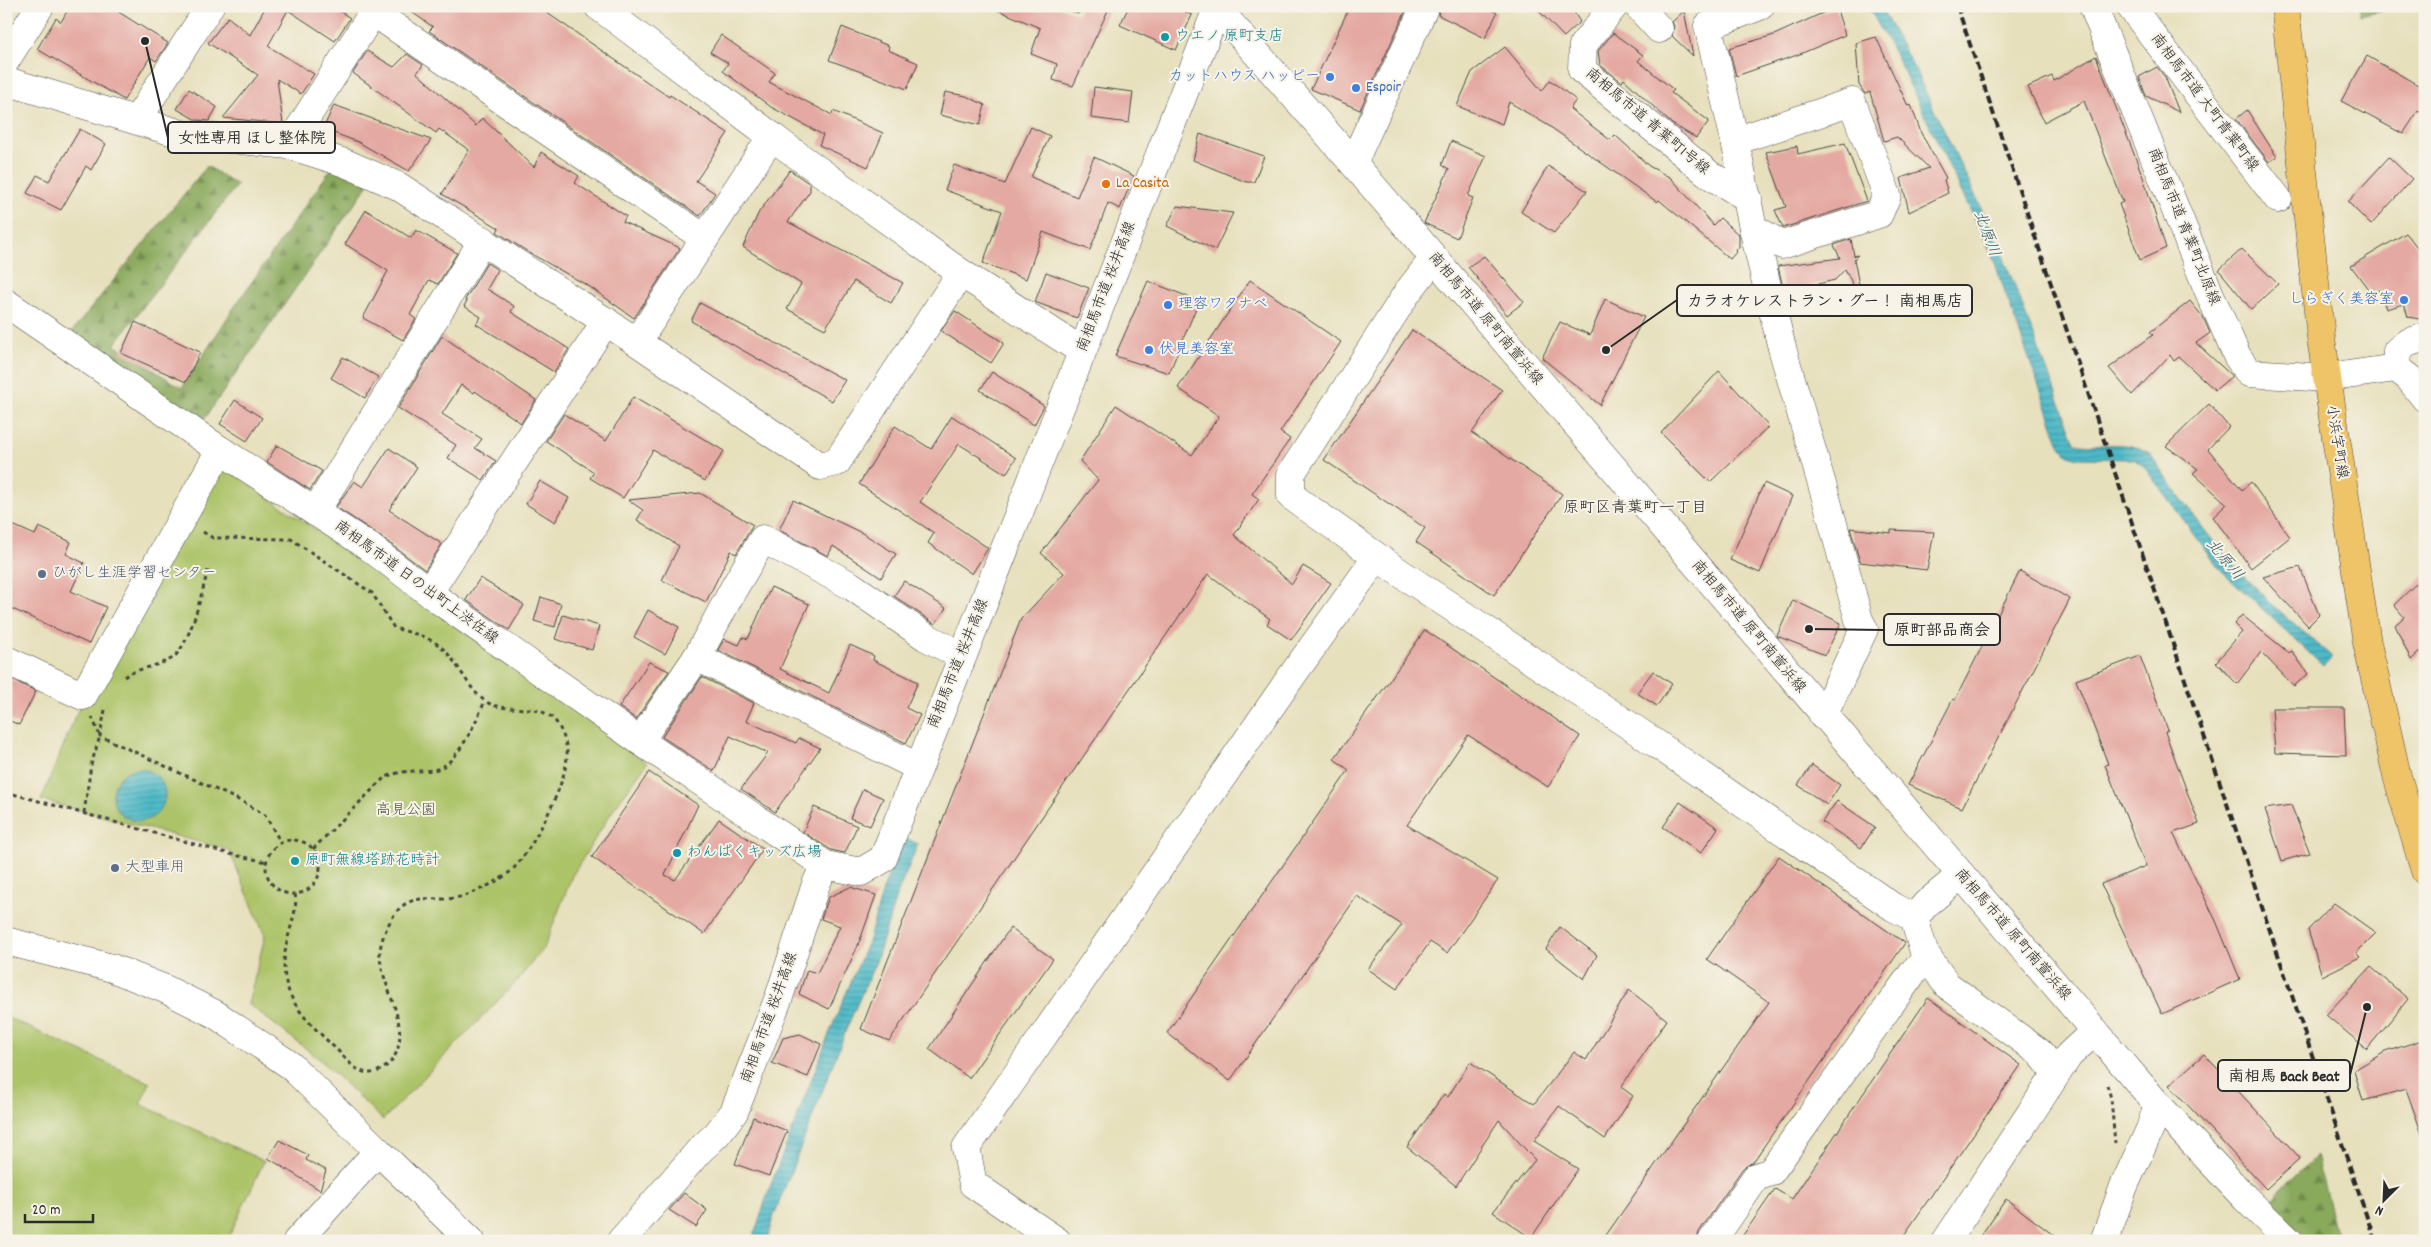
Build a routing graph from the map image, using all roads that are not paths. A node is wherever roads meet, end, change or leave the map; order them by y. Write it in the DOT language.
graph roads {
  1 [pos="40,6"];
  2 [pos="210,6"];
  3 [pos="598,6"];
  4 [pos="1424,6"];
  5 [pos="1614,6"];
  6 [pos="1638,6"];
  7 [pos="1760,6"];
  8 [pos="2093,6"];
  9 [pos="2130,6"];
  10 [pos="2285,6"];
  11 [pos="1217,7"];
  12 [pos="375,9"];
  13 [pos="1659,29"];
  14 [pos="6,60"];
  15 [pos="6,81"];
  16 [pos="136,120"];
  17 [pos="772,136"];
  18 [pos="1734,141"];
  19 [pos="289,145"];
  20 [pos="1353,163"];
  21 [pos="1748,198"];
  22 [pos="2278,199"];
  23 [pos="1753,228"];
  24 [pos="704,238"];
  25 [pos="483,240"];
  26 [pos="1434,258"];
  27 [pos="961,273"];
  28 [pos="6,303"];
  29 [pos="606,322"];
  30 [pos="2425,337"];
  31 [pos="637,342"];
  32 [pos="1082,351"];
  33 [pos="2396,368"];
  34 [pos="2327,378"];
  35 [pos="2425,398"];
  36 [pos="220,450"];
  37 [pos="315,512"];
  38 [pos="1377,557"];
  39 [pos="429,592"];
  40 [pos="962,656"];
  41 [pos="697,657"];
  42 [pos="6,660"];
  43 [pos="1823,716"];
  44 [pos="640,742"];
  45 [pos="918,766"];
  46 [pos="825,865"];
  47 [pos="2425,871"];
  48 [pos="1961,875"];
  49 [pos="1914,918"];
  50 [pos="6,941"];
  51 [pos="1929,960"];
  52 [pos="2095,1031"];
  53 [pos="2057,1073"];
  54 [pos="2158,1105"];
  55 [pos="378,1151"];
  56 [pos="297,1241"];
  57 [pos="471,1241"];
  58 [pos="621,1241"];
  59 [pos="1057,1241"];
  60 [pos="1712,1241"];
  61 [pos="1946,1241"];
  62 [pos="2104,1241"];
  63 [pos="2289,1241"];
  1 -- 14 [label="street"];
  2 -- 16 [label="street"];
  3 -- 17 [label="street"];
  4 -- 20 [label="street"];
  5 -- 21 [label="street, 南相馬市道 青葉町1号線"];
  6 -- 13 [label="street"];
  7 -- 18 [label="street"];
  8 -- 34 [label="street, 南相馬市道 青葉町北原線"];
  9 -- 22 [label="street, 南相馬市道 大町青葉町線"];
  10 -- 34 [label="main road, 小浜字町線"];
  11 -- 20 [label="street, 南相馬市道 原町南萱浜線"];
  11 -- 32 [label="street, 南相馬市道 桜井高線"];
  12 -- 19 [label="street"];
  12 -- 24 [label="street"];
  15 -- 16 [label="street"];
  16 -- 19 [label="street"];
  17 -- 24 [label="street"];
  17 -- 27 [label="street"];
  18 -- 21 [label="street"];
  18 -- 23 [label="street"];
  19 -- 25 [label="street"];
  20 -- 26 [label="street, 南相馬市道 原町南萱浜線"];
  21 -- 23 [label="street"];
  23 -- 43 [label="street"];
  24 -- 31 [label="street"];
  25 -- 29 [label="street"];
  25 -- 37 [label="street"];
  26 -- 38 [label="street"];
  26 -- 43 [label="street, 南相馬市道 原町南萱浜線"];
  27 -- 31 [label="street"];
  27 -- 32 [label="street"];
  28 -- 36 [label="street, 南相馬市道 日の出町上渋佐線"];
  29 -- 31 [label="street"];
  29 -- 39 [label="street"];
  30 -- 33 [label="street"];
  32 -- 40 [label="street, 南相馬市道 桜井高線"];
  33 -- 34 [label="street"];
  33 -- 35 [label="street"];
  34 -- 47 [label="main road, 小浜字町線"];
  36 -- 37 [label="street, 南相馬市道 日の出町上渋佐線"];
  36 -- 42 [label="street"];
  37 -- 39 [label="street, 南相馬市道 日の出町上渋佐線"];
  38 -- 49 [label="street"];
  38 -- 59 [label="street"];
  39 -- 44 [label="street, 南相馬市道 日の出町上渋佐線"];
  40 -- 41 [label="street"];
  40 -- 45 [label="street, 南相馬市道 桜井高線"];
  41 -- 44 [label="street"];
  41 -- 45 [label="street"];
  43 -- 48 [label="street, 南相馬市道 原町南萱浜線"];
  44 -- 46 [label="street, 南相馬市道 日の出町上渋佐線"];
  45 -- 46 [label="street, 南相馬市道 桜井高線"];
  46 -- 58 [label="street, 南相馬市道 桜井高線"];
  48 -- 49 [label="street"];
  48 -- 52 [label="street, 南相馬市道 原町南萱浜線"];
  49 -- 51 [label="street"];
  50 -- 55 [label="street"];
  51 -- 53 [label="street"];
  51 -- 60 [label="street"];
  52 -- 53 [label="street"];
  52 -- 54 [label="street, 南相馬市道 原町南萱浜線"];
  53 -- 61 [label="street"];
  54 -- 62 [label="street"];
  54 -- 63 [label="street, 南相馬市道 原町南萱浜線"];
  55 -- 56 [label="street"];
  55 -- 57 [label="street"];
}
